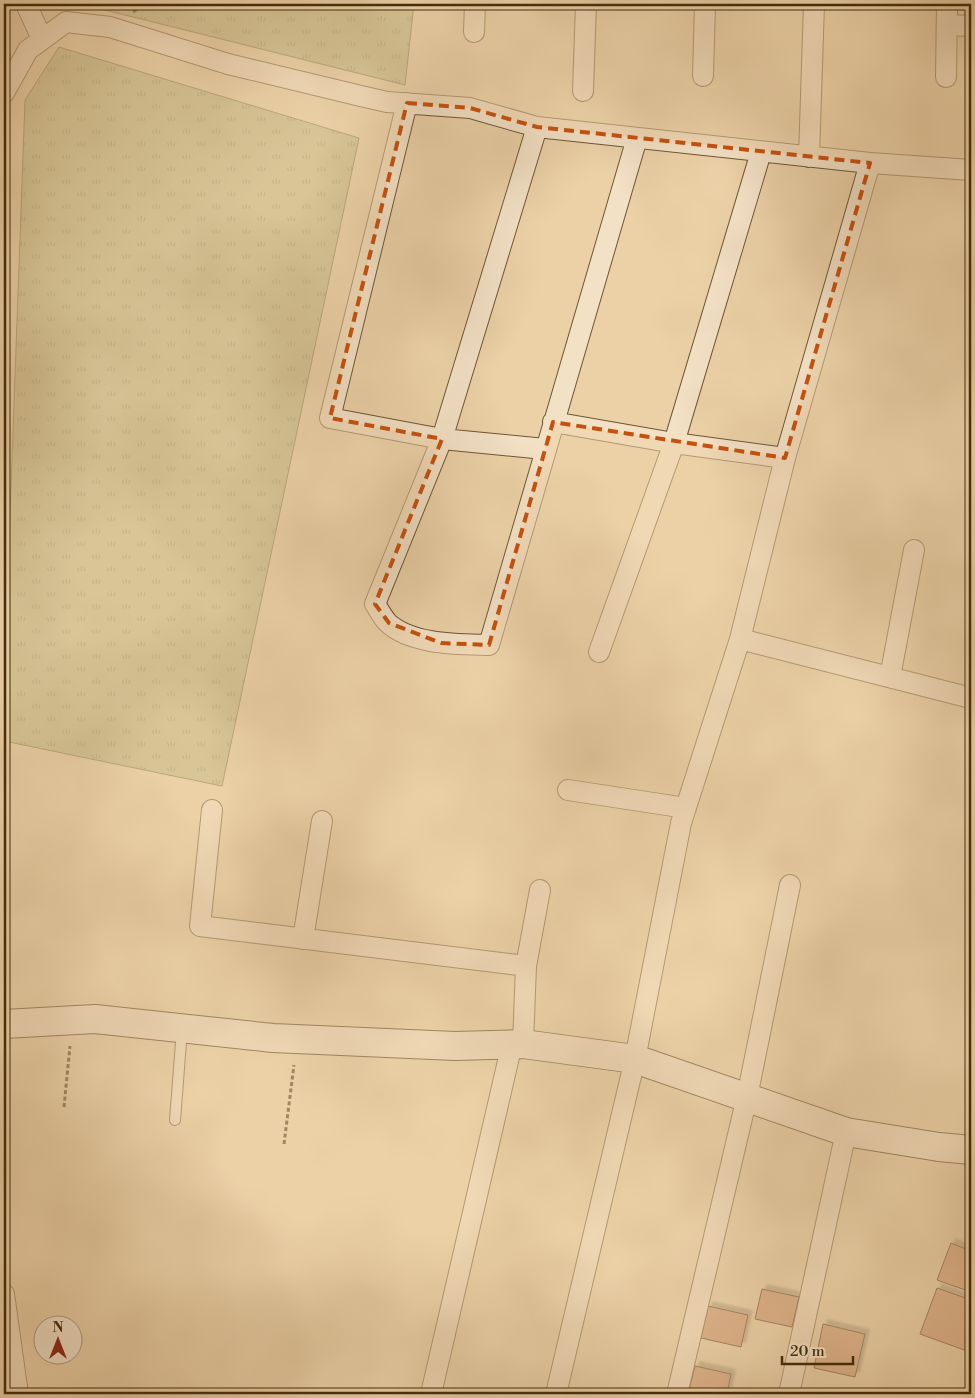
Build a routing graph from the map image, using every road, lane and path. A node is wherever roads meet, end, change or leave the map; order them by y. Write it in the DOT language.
graph roads {
  1 [pos="26,4"];
  2 [pos="475,4"];
  3 [pos="586,4"];
  4 [pos="705,4"];
  5 [pos="814,4"];
  6 [pos="947,4"];
  7 [pos="947,25"];
  8 [pos="971,26"];
  9 [pos="474,32"];
  10 [pos="42,40"];
  11 [pos="703,76"];
  12 [pos="946,77"];
  13 [pos="583,91"];
  14 [pos="4,93"];
  15 [pos="407,103"];
  16 [pos="537,127"];
  17 [pos="637,138"];
  18 [pos="761,152"];
  19 [pos="809,157"];
  20 [pos="870,163"];
  21 [pos="971,170"];
  22 [pos="553,422"];
  23 [pos="442,439"];
  24 [pos="674,443"];
  25 [pos="545,449"];
  26 [pos="785,458"];
  27 [pos="914,550"];
  28 [pos="740,639"];
  29 [pos="599,652"];
  30 [pos="890,677"];
  31 [pos="971,698"];
  32 [pos="568,790"];
  33 [pos="686,808"];
  34 [pos="212,810"];
  35 [pos="322,821"];
  36 [pos="790,885"];
  37 [pos="540,890"];
  38 [pos="303,939"];
  39 [pos="526,966"];
  40 [pos="73,1021"];
  41 [pos="4,1024"];
  42 [pos="182,1028"];
  43 [pos="297,1039"];
  44 [pos="518,1044"];
  45 [pos="635,1059"];
  46 [pos="747,1097"];
  47 [pos="64,1107"];
  48 [pos="175,1120"];
  49 [pos="846,1132"];
  50 [pos="284,1144"];
  51 [pos="971,1150"];
  52 [pos="4,1294"];
  53 [pos="18,1394"];
  54 [pos="431,1394"];
  55 [pos="556,1394"];
  56 [pos="677,1394"];
  57 [pos="789,1394"];
  1 -- 10 [label="street"];
  2 -- 9 [label="street"];
  3 -- 13 [label="street"];
  4 -- 11 [label="street"];
  5 -- 19 [label="street"];
  6 -- 7 [label="street"];
  7 -- 8 [label="street"];
  7 -- 12 [label="street"];
  10 -- 14 [label="street"];
  10 -- 15 [label="street"];
  15 -- 16 [label="street"];
  15 -- 23 [label="street"];
  16 -- 17 [label="street"];
  16 -- 23 [label="street"];
  17 -- 18 [label="street"];
  17 -- 22 [label="street"];
  18 -- 19 [label="street"];
  18 -- 24 [label="street"];
  19 -- 20 [label="street"];
  20 -- 21 [label="street"];
  20 -- 26 [label="street"];
  22 -- 24 [label="street"];
  22 -- 25 [label="street"];
  23 -- 25 [label="street"];
  23 -- 25 [label="street"];
  24 -- 26 [label="street"];
  24 -- 29 [label="street"];
  26 -- 28 [label="street"];
  27 -- 30 [label="street"];
  28 -- 30 [label="street"];
  28 -- 33 [label="street"];
  30 -- 31 [label="street"];
  32 -- 33 [label="street"];
  33 -- 45 [label="street"];
  34 -- 38 [label="street"];
  35 -- 38 [label="street"];
  36 -- 46 [label="street"];
  37 -- 39 [label="street"];
  38 -- 39 [label="street"];
  39 -- 44 [label="street"];
  40 -- 41 [label="street"];
  40 -- 42 [label="street"];
  40 -- 47 [label="path"];
  42 -- 43 [label="street"];
  42 -- 48 [label="lane"];
  43 -- 44 [label="street"];
  43 -- 50 [label="path"];
  44 -- 45 [label="street"];
  44 -- 54 [label="street"];
  45 -- 46 [label="street"];
  45 -- 55 [label="street"];
  46 -- 49 [label="street"];
  46 -- 56 [label="street"];
  49 -- 51 [label="street"];
  49 -- 57 [label="street"];
  52 -- 53 [label="street"];
}
